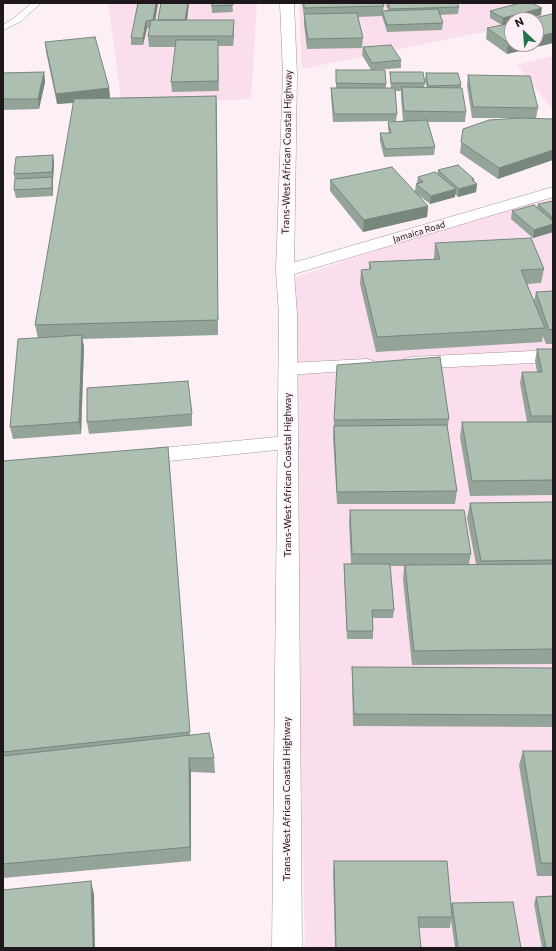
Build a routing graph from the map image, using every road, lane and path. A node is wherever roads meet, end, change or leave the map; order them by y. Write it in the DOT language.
graph roads {
  1 [pos="37,3"];
  2 [pos="287,3"];
  3 [pos="3,28"];
  4 [pos="553,192"];
  5 [pos="285,271"];
  6 [pos="553,356"];
  7 [pos="288,369"];
  8 [pos="288,443"];
  9 [pos="122,458"];
  10 [pos="287,948"];
  1 -- 3 [label="lane"];
  2 -- 5 [label="main road, Trans-West African Coastal Highway"];
  4 -- 5 [label="main road, Jamaica Road"];
  5 -- 7 [label="main road, Trans-West African Coastal Highway"];
  6 -- 7 [label="main road"];
  7 -- 8 [label="main road, Trans-West African Coastal Highway"];
  8 -- 9 [label="main road"];
  8 -- 10 [label="main road, Trans-West African Coastal Highway"];
}
